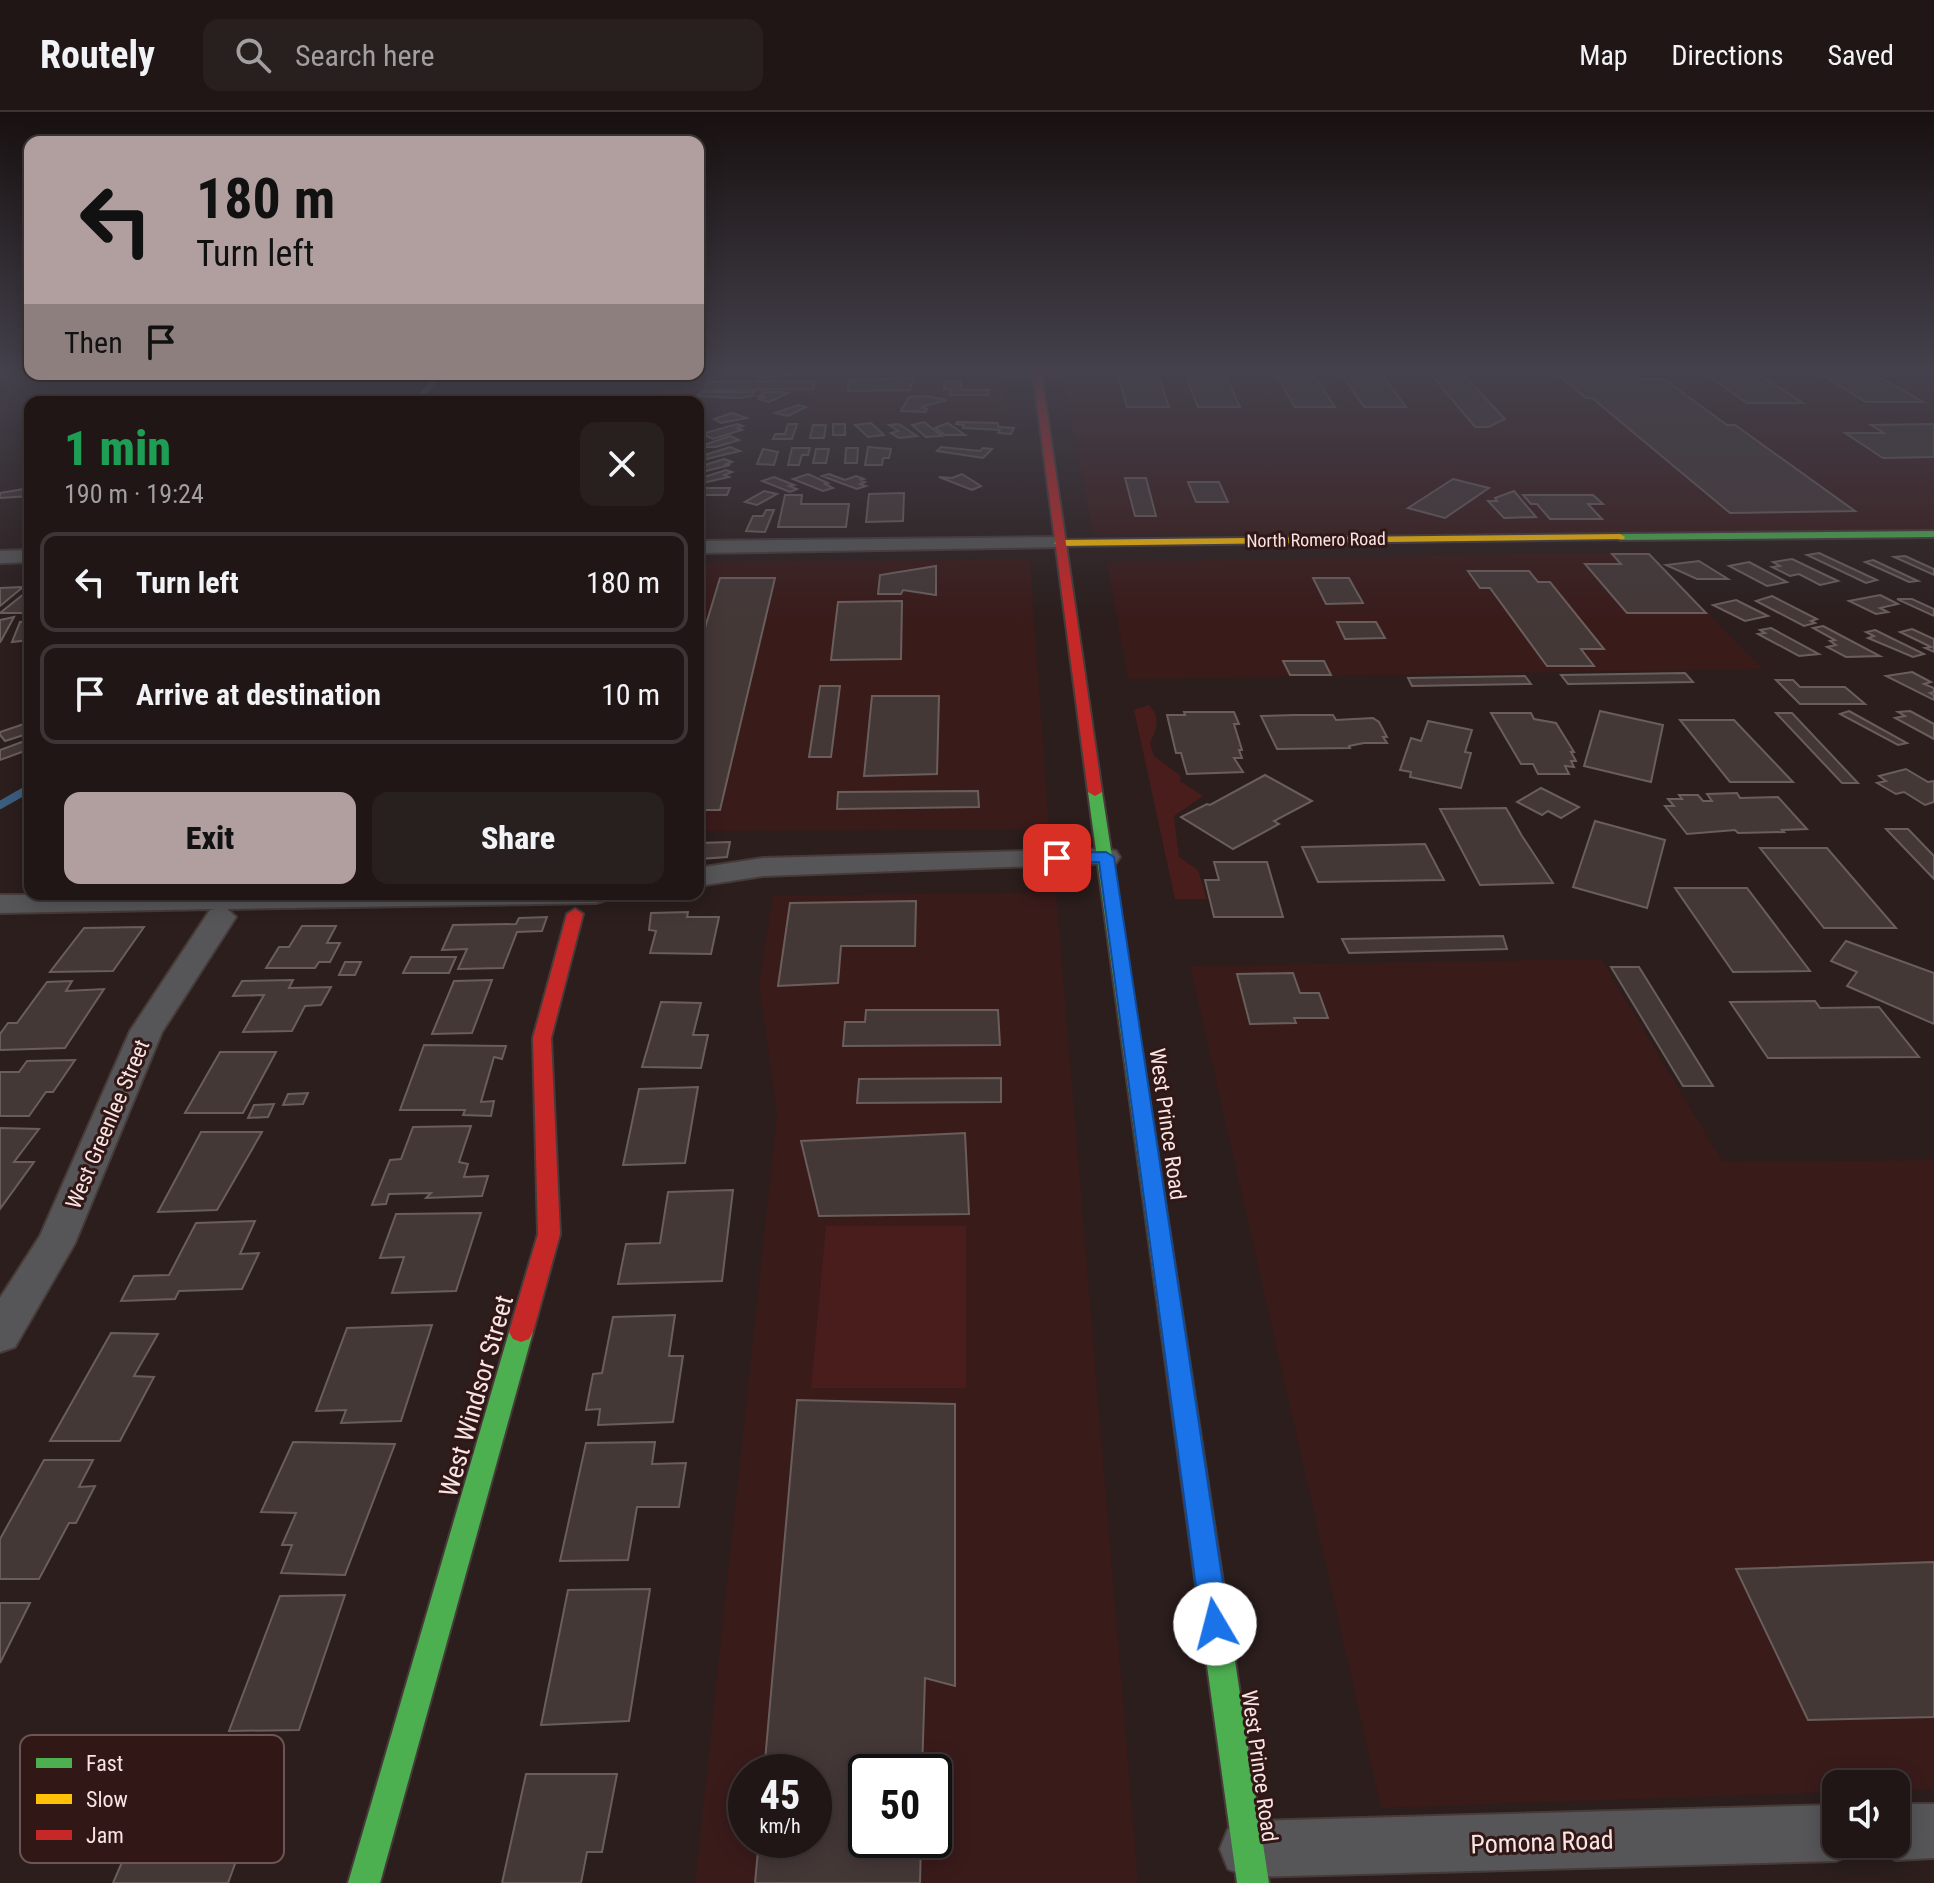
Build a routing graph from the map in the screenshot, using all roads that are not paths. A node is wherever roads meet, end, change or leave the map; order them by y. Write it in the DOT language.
graph roads {
  1 [pos="1048,455"];
  2 [pos="1934,534"];
  3 [pos="1059,543"];
  4 [pos="704,547"];
  5 [pos="24,556"];
  6 [pos="0,557"];
  7 [pos="1106,857"];
  8 [pos="704,876"];
  9 [pos="238,900"];
  10 [pos="0,904"];
  11 [pos="575,914"];
  12 [pos="221,917"];
  13 [pos="0,1334"];
  14 [pos="1934,1831"];
  15 [pos="1910,1832"];
  16 [pos="1822,1834"];
  17 [pos="1250,1866"];
  18 [pos="364,1883"];
  1 -- 3 [label="main road, West Prince Road"];
  2 -- 3 [label="main road, North Romero Road"];
  3 -- 4 [label="street, North Romero Road"];
  3 -- 7 [label="main road, West Prince Road"];
  5 -- 6 [label="street"];
  7 -- 8 [label="street"];
  7 -- 17 [label="main road, West Prince Road"];
  9 -- 10 [label="street"];
  11 -- 18 [label="main road, West Windsor Street"];
  12 -- 13 [label="street, West Greenlee Street"];
  14 -- 15 [label="street"];
  16 -- 17 [label="street, Pomona Road"];
}
